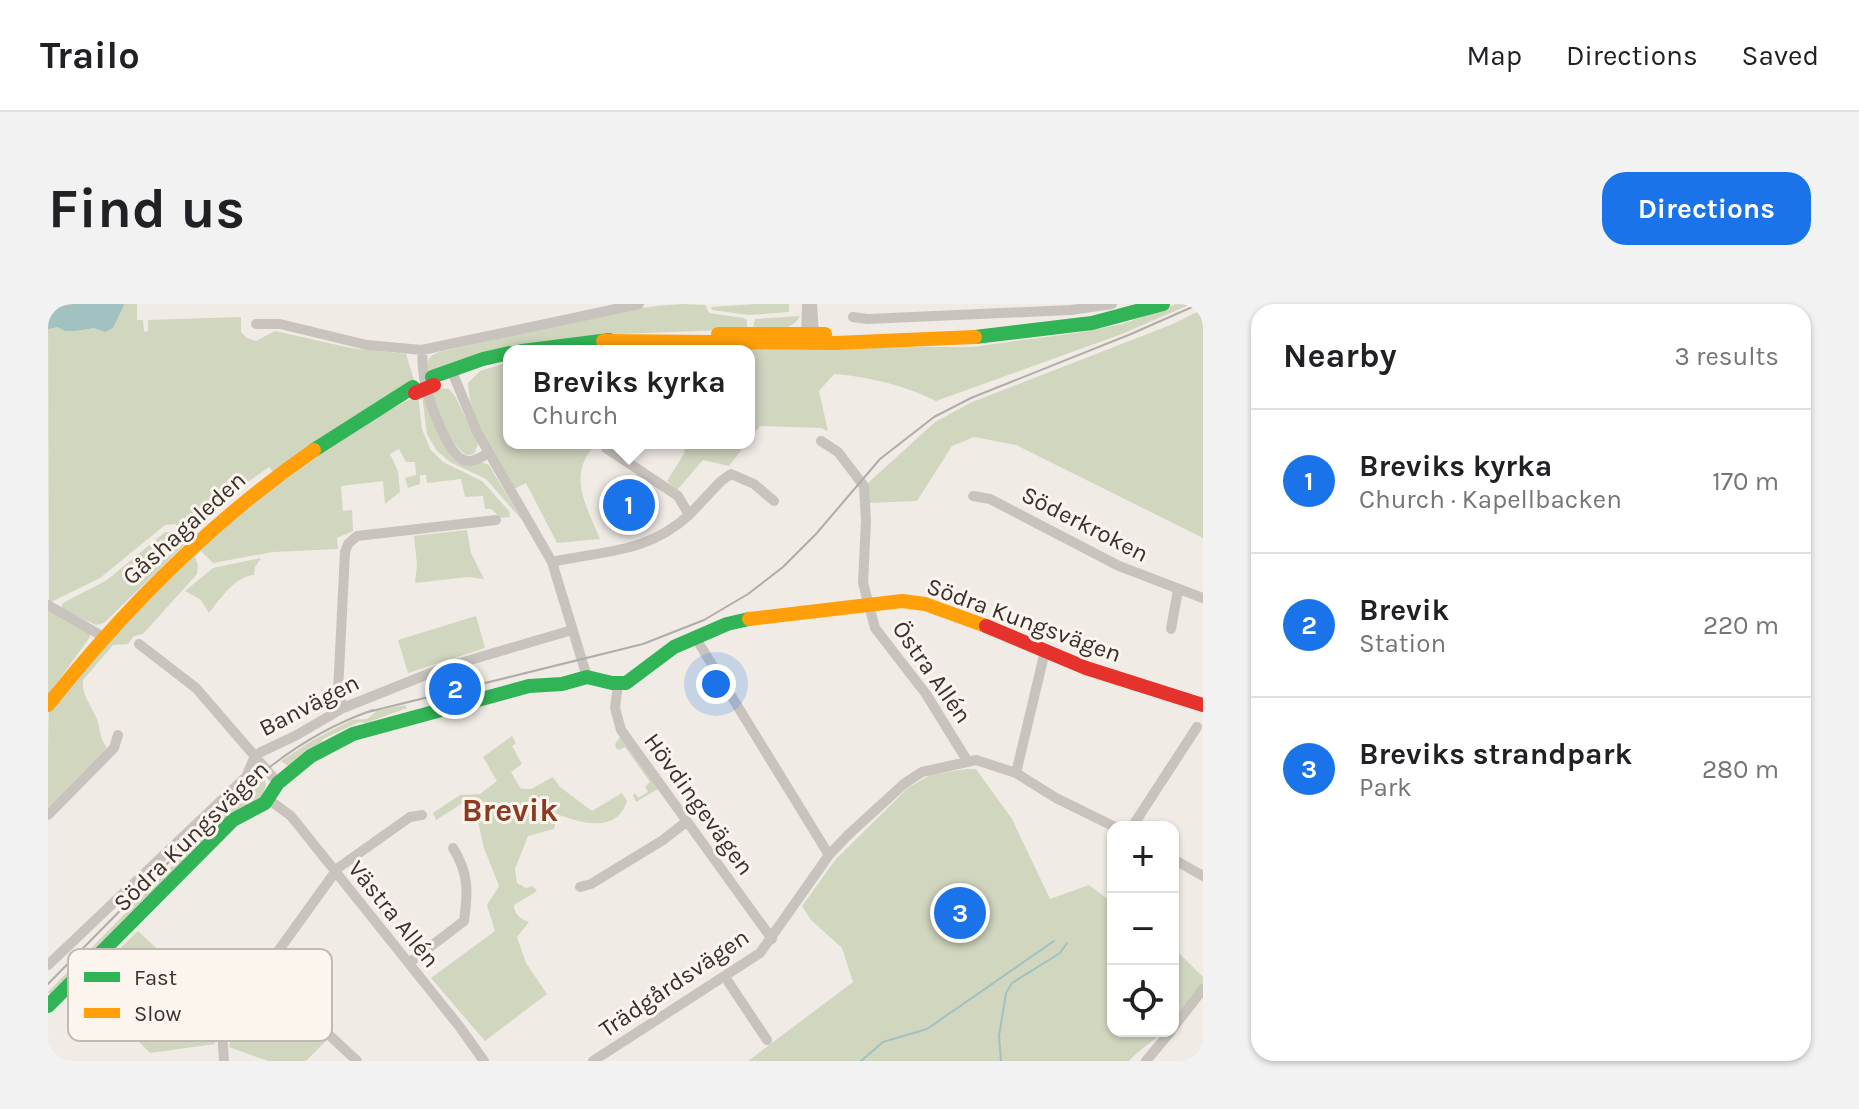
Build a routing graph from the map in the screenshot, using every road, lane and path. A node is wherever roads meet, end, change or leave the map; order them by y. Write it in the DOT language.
graph roads {
  1 [pos="639,304"];
  2 [pos="810,304"];
  3 [pos="925,304"];
  4 [pos="1112,304"];
  5 [pos="1163,304"];
  6 [pos="1060,307"];
  7 [pos="925,316"];
  8 [pos="853,317"];
  9 [pos="256,324"];
  10 [pos="809,337"];
  11 [pos="573,345"];
  12 [pos="422,350"];
  13 [pos="503,358"];
  14 [pos="453,373"];
  15 [pos="821,441"];
  16 [pos="608,449"];
  17 [pos="488,453"];
  18 [pos="973,496"];
  19 [pos="774,501"];
  20 [pos="689,515"];
  21 [pos="496,520"];
  22 [pos="552,562"];
  23 [pos="1178,590"];
  24 [pos="1203,598"];
  25 [pos="867,603"];
  26 [pos="48,605"];
  27 [pos="1171,629"];
  28 [pos="572,630"];
  29 [pos="102,636"];
  30 [pos="695,637"];
  31 [pos="139,644"];
  32 [pos="1045,651"];
  33 [pos="587,677"];
  34 [pos="618,684"];
  35 [pos="48,705"];
  36 [pos="1203,705"];
  37 [pos="343,708"];
  38 [pos="1197,727"];
  39 [pos="118,735"];
  40 [pos="255,756"];
  41 [pos="968,762"];
  42 [pos="1016,773"];
  43 [pos="278,783"];
  44 [pos="268,799"];
  45 [pos="48,815"];
  46 [pos="422,815"];
  47 [pos="1136,821"];
  48 [pos="686,822"];
  49 [pos="1107,823"];
  50 [pos="453,848"];
  51 [pos="829,855"];
  52 [pos="1179,862"];
  53 [pos="334,873"];
  54 [pos="1203,876"];
  55 [pos="580,887"];
  56 [pos="772,939"];
  57 [pos="105,949"];
  58 [pos="279,949"];
  59 [pos="409,963"];
  60 [pos="48,965"];
  61 [pos="725,977"];
  62 [pos="68,986"];
  63 [pos="1203,989"];
  64 [pos="48,1006"];
  65 [pos="1179,1020"];
  66 [pos="1168,1037"];
  67 [pos="332,1038"];
  68 [pos="767,1040"];
  69 [pos="223,1041"];
  70 [pos="1158,1056"];
  71 [pos="224,1061"];
  72 [pos="357,1061"];
  73 [pos="484,1061"];
  74 [pos="593,1061"];
  75 [pos="1146,1061"];
  1 -- 12 [label="street"];
  2 -- 10 [label="street"];
  3 -- 7 [label="street"];
  4 -- 6 [label="street"];
  5 -- 10 [label="street"];
  6 -- 7 [label="street"];
  7 -- 8 [label="street"];
  9 -- 12 [label="street"];
  10 -- 11 [label="street"];
  12 -- 17 [label="street"];
  13 -- 14 [label="street, Gåshagaleden"];
  14 -- 17 [label="street"];
  14 -- 29 [label="street, Gåshagaleden"];
  15 -- 25 [label="street"];
  16 -- 20 [label="street"];
  17 -- 22 [label="street"];
  18 -- 23 [label="street, Söderkroken"];
  19 -- 20 [label="street"];
  20 -- 22 [label="street"];
  21 -- 37 [label="street"];
  22 -- 28 [label="street"];
  23 -- 24 [label="street, Söderkroken"];
  23 -- 27 [label="street"];
  25 -- 30 [label="street, Södra Kungsvägen"];
  25 -- 32 [label="street, Södra Kungsvägen"];
  25 -- 41 [label="street, Östra Allén"];
  26 -- 29 [label="street"];
  28 -- 33 [label="street"];
  28 -- 37 [label="street, Banvägen"];
  29 -- 35 [label="street, Gåshagaleden"];
  30 -- 34 [label="street, Södra Kungsvägen"];
  30 -- 51 [label="street"];
  31 -- 40 [label="street"];
  32 -- 36 [label="street, Södra Kungsvägen"];
  32 -- 42 [label="street"];
  33 -- 34 [label="street, Södra Kungsvägen"];
  33 -- 43 [label="street, Södra Kungsvägen"];
  34 -- 48 [label="street, Hövdingevägen"];
  37 -- 40 [label="street, Banvägen"];
  38 -- 47 [label="street"];
  39 -- 45 [label="street"];
  40 -- 43 [label="street"];
  40 -- 60 [label="street, Banvägen"];
  41 -- 42 [label="street, Trädgårdsvägen"];
  41 -- 51 [label="street, Trädgårdsvägen"];
  42 -- 49 [label="street, Trädgårdsvägen"];
  43 -- 44 [label="street, Södra Kungsvägen"];
  44 -- 53 [label="street, Västra Allén"];
  44 -- 57 [label="street, Södra Kungsvägen"];
  46 -- 53 [label="street"];
  48 -- 55 [label="street"];
  48 -- 56 [label="street, Hövdingevägen"];
  50 -- 59 [label="street"];
  51 -- 56 [label="street, Trädgårdsvägen"];
  52 -- 54 [label="street"];
  53 -- 58 [label="street"];
  53 -- 59 [label="street, Västra Allén"];
  56 -- 61 [label="street, Trädgårdsvägen"];
  59 -- 73 [label="street, Västra Allén"];
  61 -- 68 [label="street"];
  61 -- 74 [label="street, Trädgårdsvägen"];
  62 -- 64 [label="street, Södra Kungsvägen"];
  63 -- 65 [label="street"];
  66 -- 70 [label="street"];
  67 -- 72 [label="street"];
  69 -- 71 [label="street"];
  70 -- 75 [label="street"];
}
